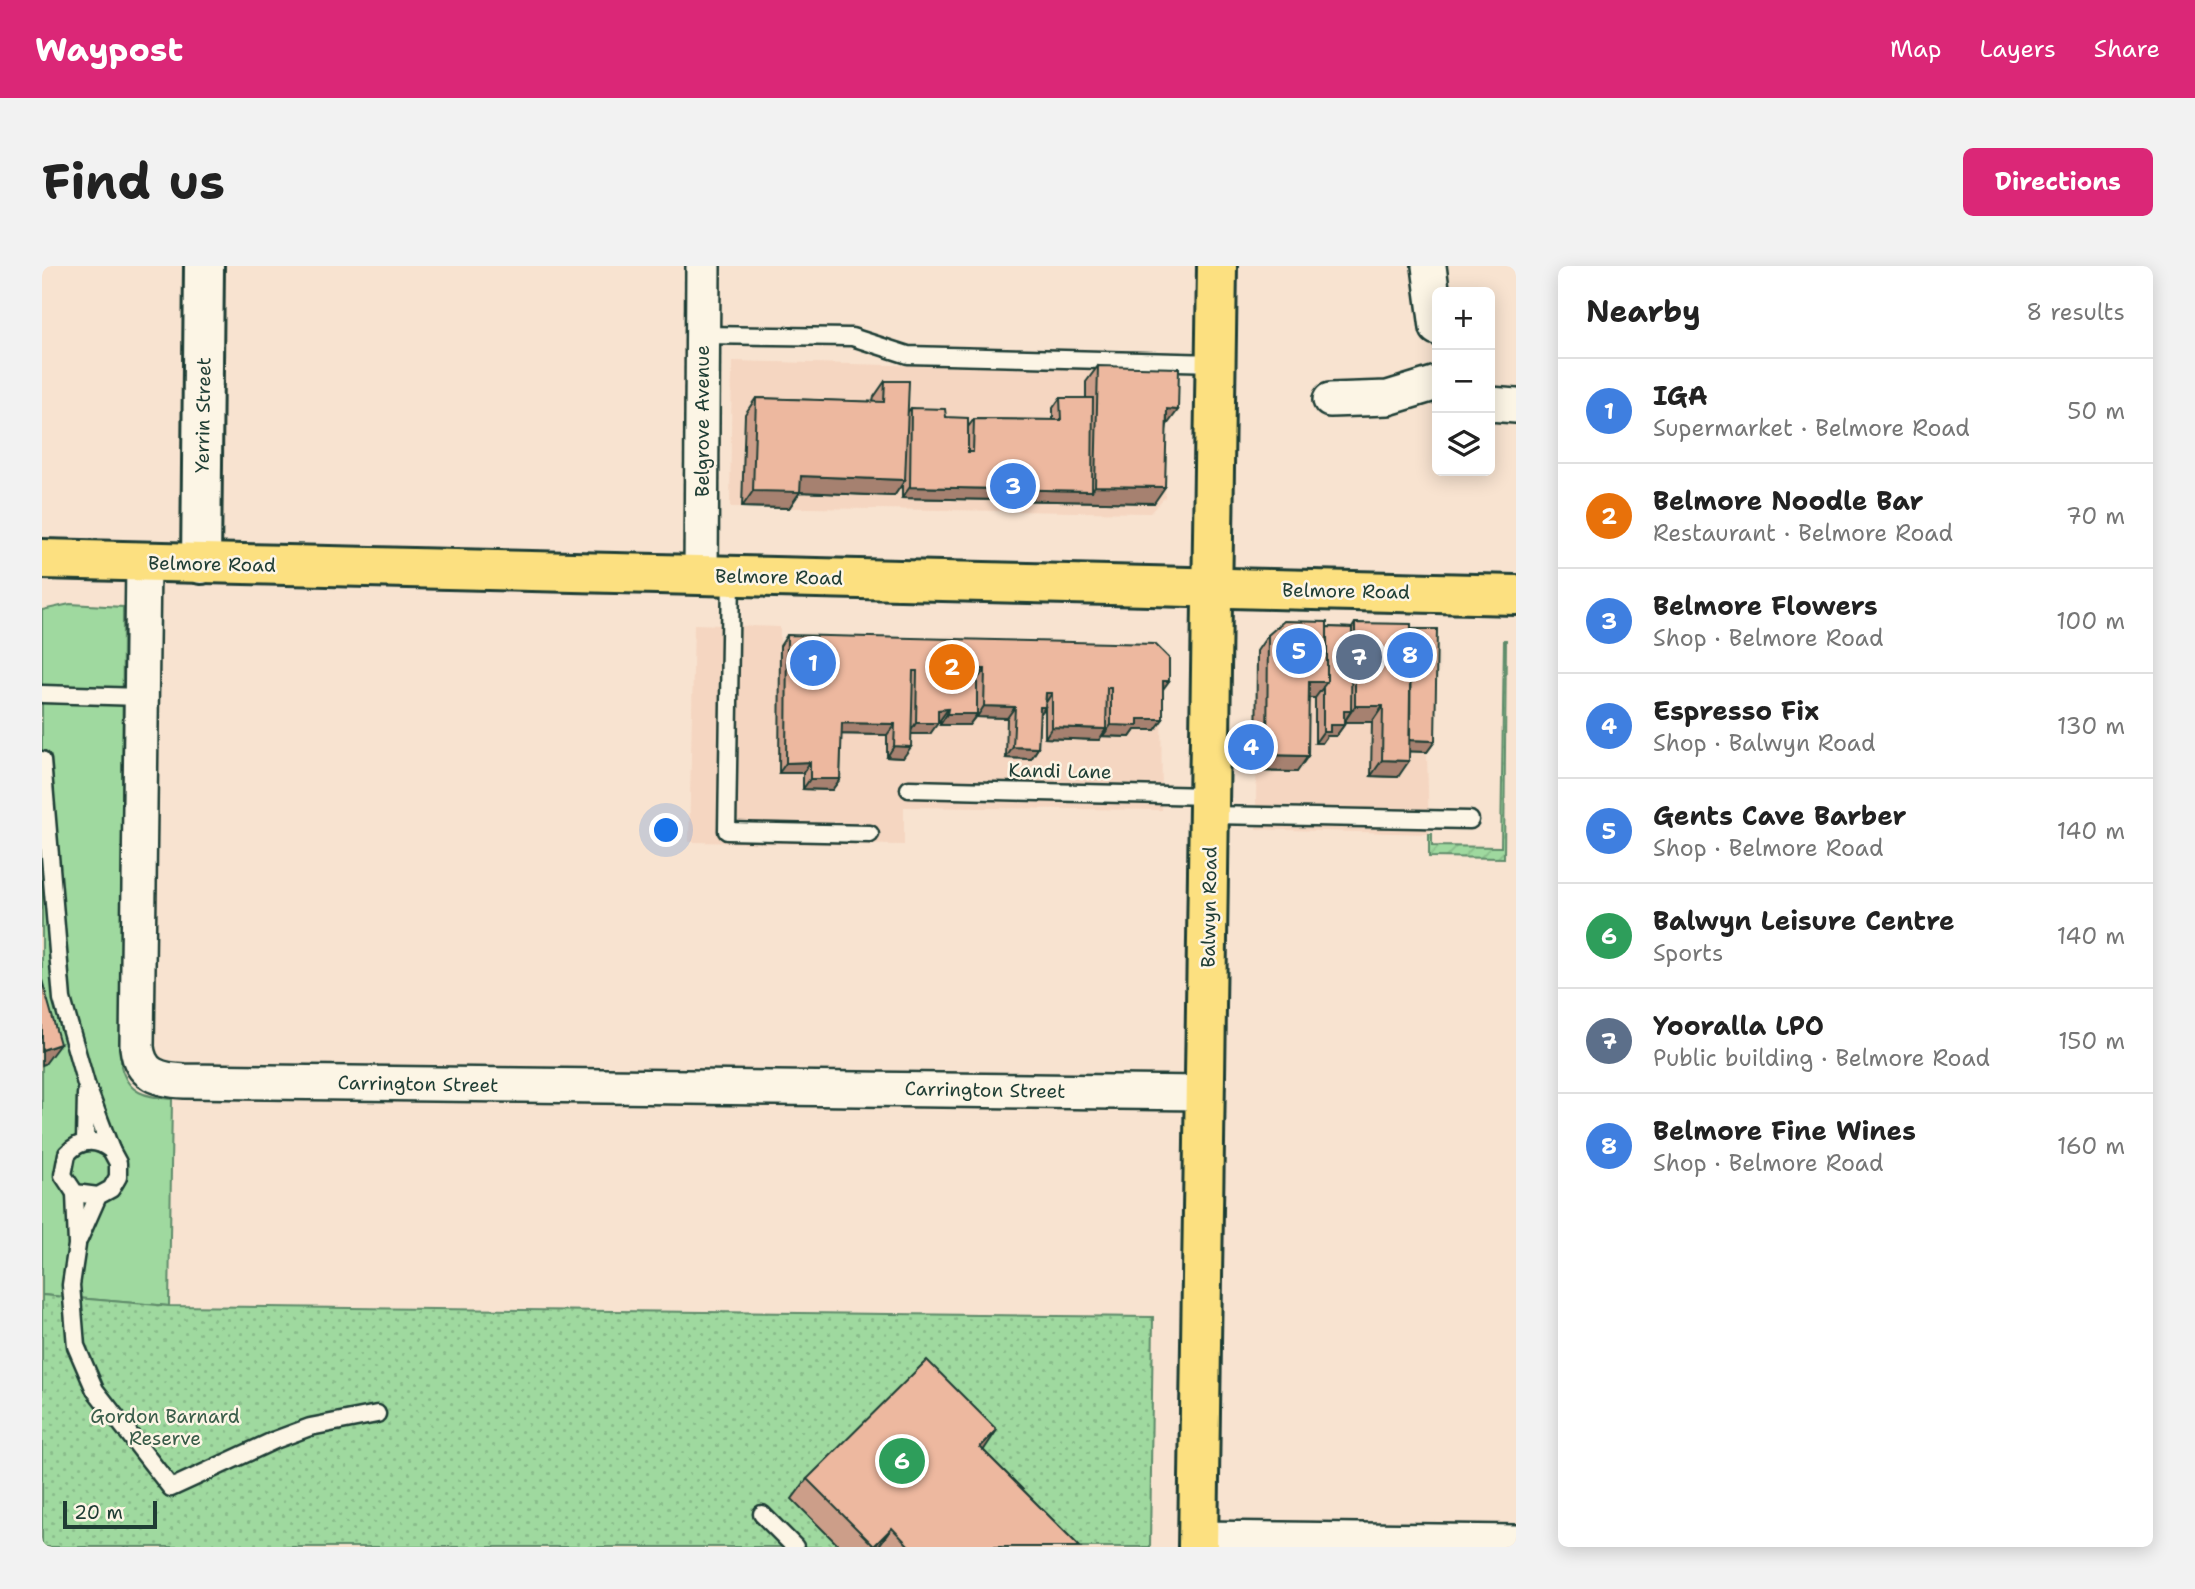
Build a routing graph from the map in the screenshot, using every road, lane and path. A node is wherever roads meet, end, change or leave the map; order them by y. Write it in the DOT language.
graph roads {
  1 [pos="204,266"];
  2 [pos="703,266"];
  3 [pos="1217,266"];
  4 [pos="1429,266"];
  5 [pos="1432,289"];
  6 [pos="702,335"];
  7 [pos="1216,363"];
  8 [pos="1432,385"];
  9 [pos="1330,400"];
  10 [pos="1495,404"];
  11 [pos="1516,406"];
  12 [pos="42,559"];
  13 [pos="142,562"];
  14 [pos="201,564"];
  15 [pos="716,576"];
  16 [pos="1213,587"];
  17 [pos="1516,595"];
  18 [pos="42,694"];
  19 [pos="141,697"];
  20 [pos="42,760"];
  21 [pos="909,789"];
  22 [pos="1211,805"];
  23 [pos="1470,820"];
  24 [pos="870,834"];
  25 [pos="86,1084"];
  26 [pos="1203,1093"];
  27 [pos="85,1142"];
  28 [pos="111,1150"];
  29 [pos="75,1192"];
  30 [pos="98,1196"];
  31 [pos="77,1245"];
  32 [pos="377,1414"];
  33 [pos="762,1514"];
  34 [pos="1516,1542"];
  35 [pos="1198,1543"];
  36 [pos="795,1547"];
  1 -- 14 [label="street, Yerrin Street"];
  2 -- 6 [label="street, Belgrove Avenue"];
  3 -- 7 [label="main road, Balwyn Road"];
  4 -- 5 [label="street"];
  6 -- 7 [label="lane"];
  6 -- 15 [label="street, Belgrove Avenue"];
  7 -- 16 [label="main road, Balwyn Road"];
  8 -- 9 [label="street"];
  10 -- 11 [label="street"];
  12 -- 13 [label="main road, Belmore Road"];
  13 -- 14 [label="main road, Belmore Road"];
  13 -- 19 [label="street, Carrington Street"];
  14 -- 15 [label="main road, Belmore Road"];
  15 -- 16 [label="main road, Belmore Road"];
  15 -- 24 [label="lane"];
  16 -- 17 [label="main road, Belmore Road"];
  16 -- 22 [label="main road, Balwyn Road"];
  18 -- 19 [label="lane"];
  19 -- 26 [label="street, Carrington Street"];
  20 -- 25 [label="lane"];
  21 -- 22 [label="lane, Kandi Lane"];
  22 -- 23 [label="lane, Kandi Lane"];
  22 -- 26 [label="main road, Balwyn Road"];
  25 -- 27 [label="lane"];
  25 -- 28 [label="lane"];
  26 -- 35 [label="main road, Balwyn Road"];
  27 -- 28 [label="lane"];
  27 -- 29 [label="lane"];
  28 -- 30 [label="lane"];
  29 -- 30 [label="lane"];
  29 -- 31 [label="lane"];
  30 -- 31 [label="lane"];
  31 -- 32 [label="lane"];
  33 -- 36 [label="lane"];
  34 -- 35 [label="street"];
}
